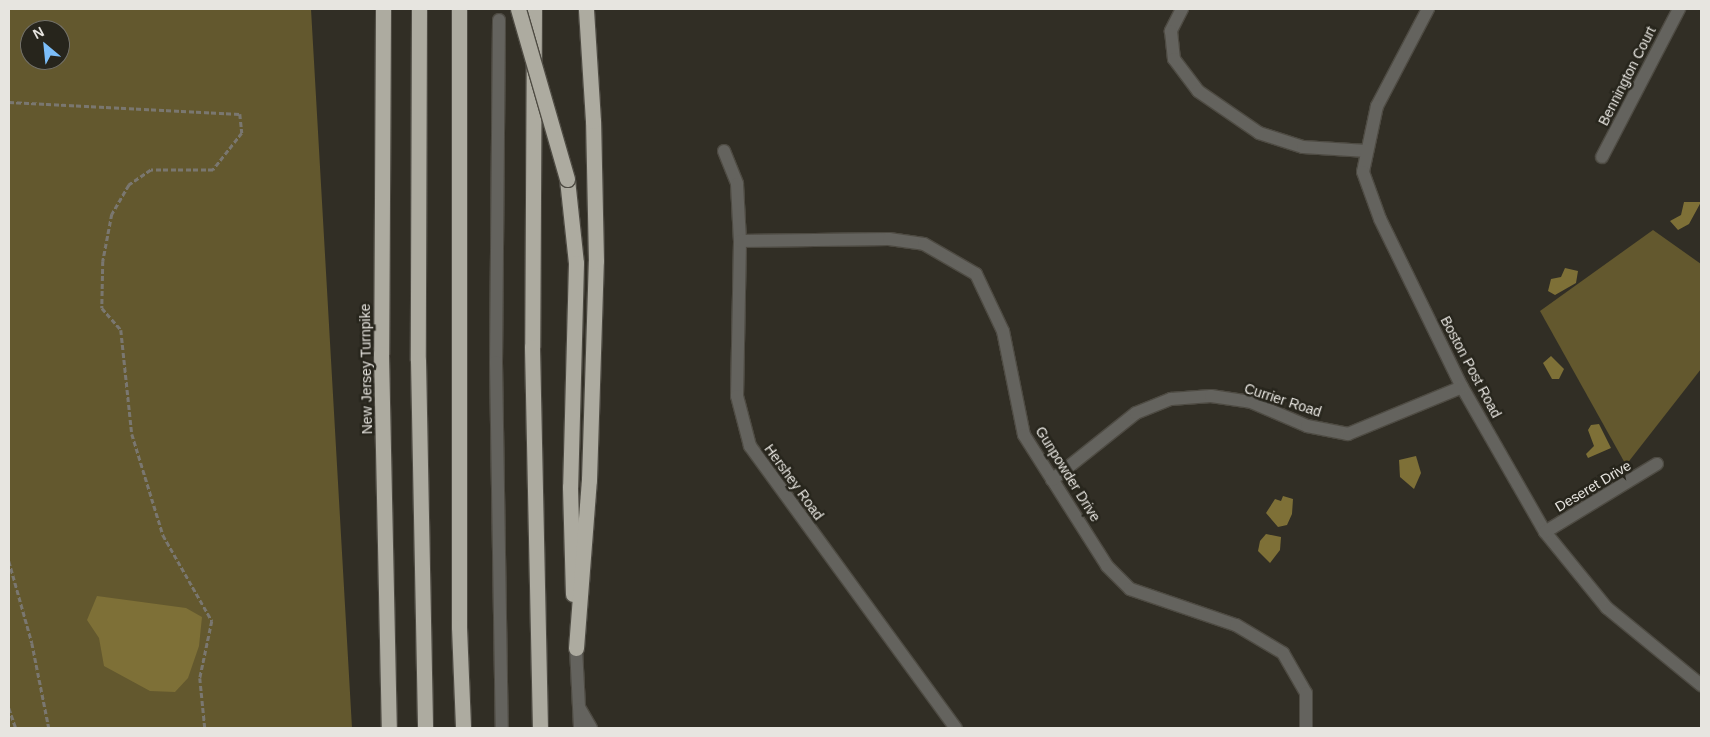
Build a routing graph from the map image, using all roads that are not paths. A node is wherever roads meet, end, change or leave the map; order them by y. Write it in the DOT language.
graph roads {
  1 [pos="384,9"];
  2 [pos="420,9"];
  3 [pos="459,9"];
  4 [pos="518,9"];
  5 [pos="534,9"];
  6 [pos="586,9"];
  7 [pos="1182,9"];
  8 [pos="1428,9"];
  9 [pos="1679,9"];
  10 [pos="499,20"];
  11 [pos="724,151"];
  12 [pos="1368,151"];
  13 [pos="1602,157"];
  14 [pos="740,241"];
  15 [pos="1462,387"];
  16 [pos="1657,464"];
  17 [pos="1052,480"];
  18 [pos="1545,532"];
  19 [pos="576,648"];
  20 [pos="1701,685"];
  21 [pos="578,707"];
  22 [pos="389,728"];
  23 [pos="425,728"];
  24 [pos="463,728"];
  25 [pos="502,728"];
  26 [pos="540,728"];
  27 [pos="580,728"];
  28 [pos="591,728"];
  29 [pos="956,728"];
  30 [pos="1306,728"];
  1 -- 22 [label="highway, New Jersey Turnpike"];
  2 -- 23 [label="highway"];
  3 -- 24 [label="highway"];
  4 -- 19 [label="highway, bridge"];
  5 -- 26 [label="highway"];
  6 -- 19 [label="highway"];
  7 -- 12 [label="street"];
  8 -- 12 [label="street, Boston Post Road"];
  9 -- 13 [label="street, Bennington Court"];
  10 -- 25 [label="street"];
  11 -- 14 [label="street, Hershey Road"];
  12 -- 15 [label="street, Boston Post Road"];
  14 -- 17 [label="street, Gunpowder Drive"];
  14 -- 29 [label="street, Hershey Road"];
  15 -- 17 [label="street, Currier Road"];
  15 -- 18 [label="street, Boston Post Road"];
  16 -- 18 [label="street, Deseret Drive"];
  17 -- 30 [label="street, Gunpowder Drive"];
  18 -- 20 [label="street, Boston Post Road"];
  19 -- 21 [label="street"];
  21 -- 27 [label="street"];
  21 -- 28 [label="street"];
}
